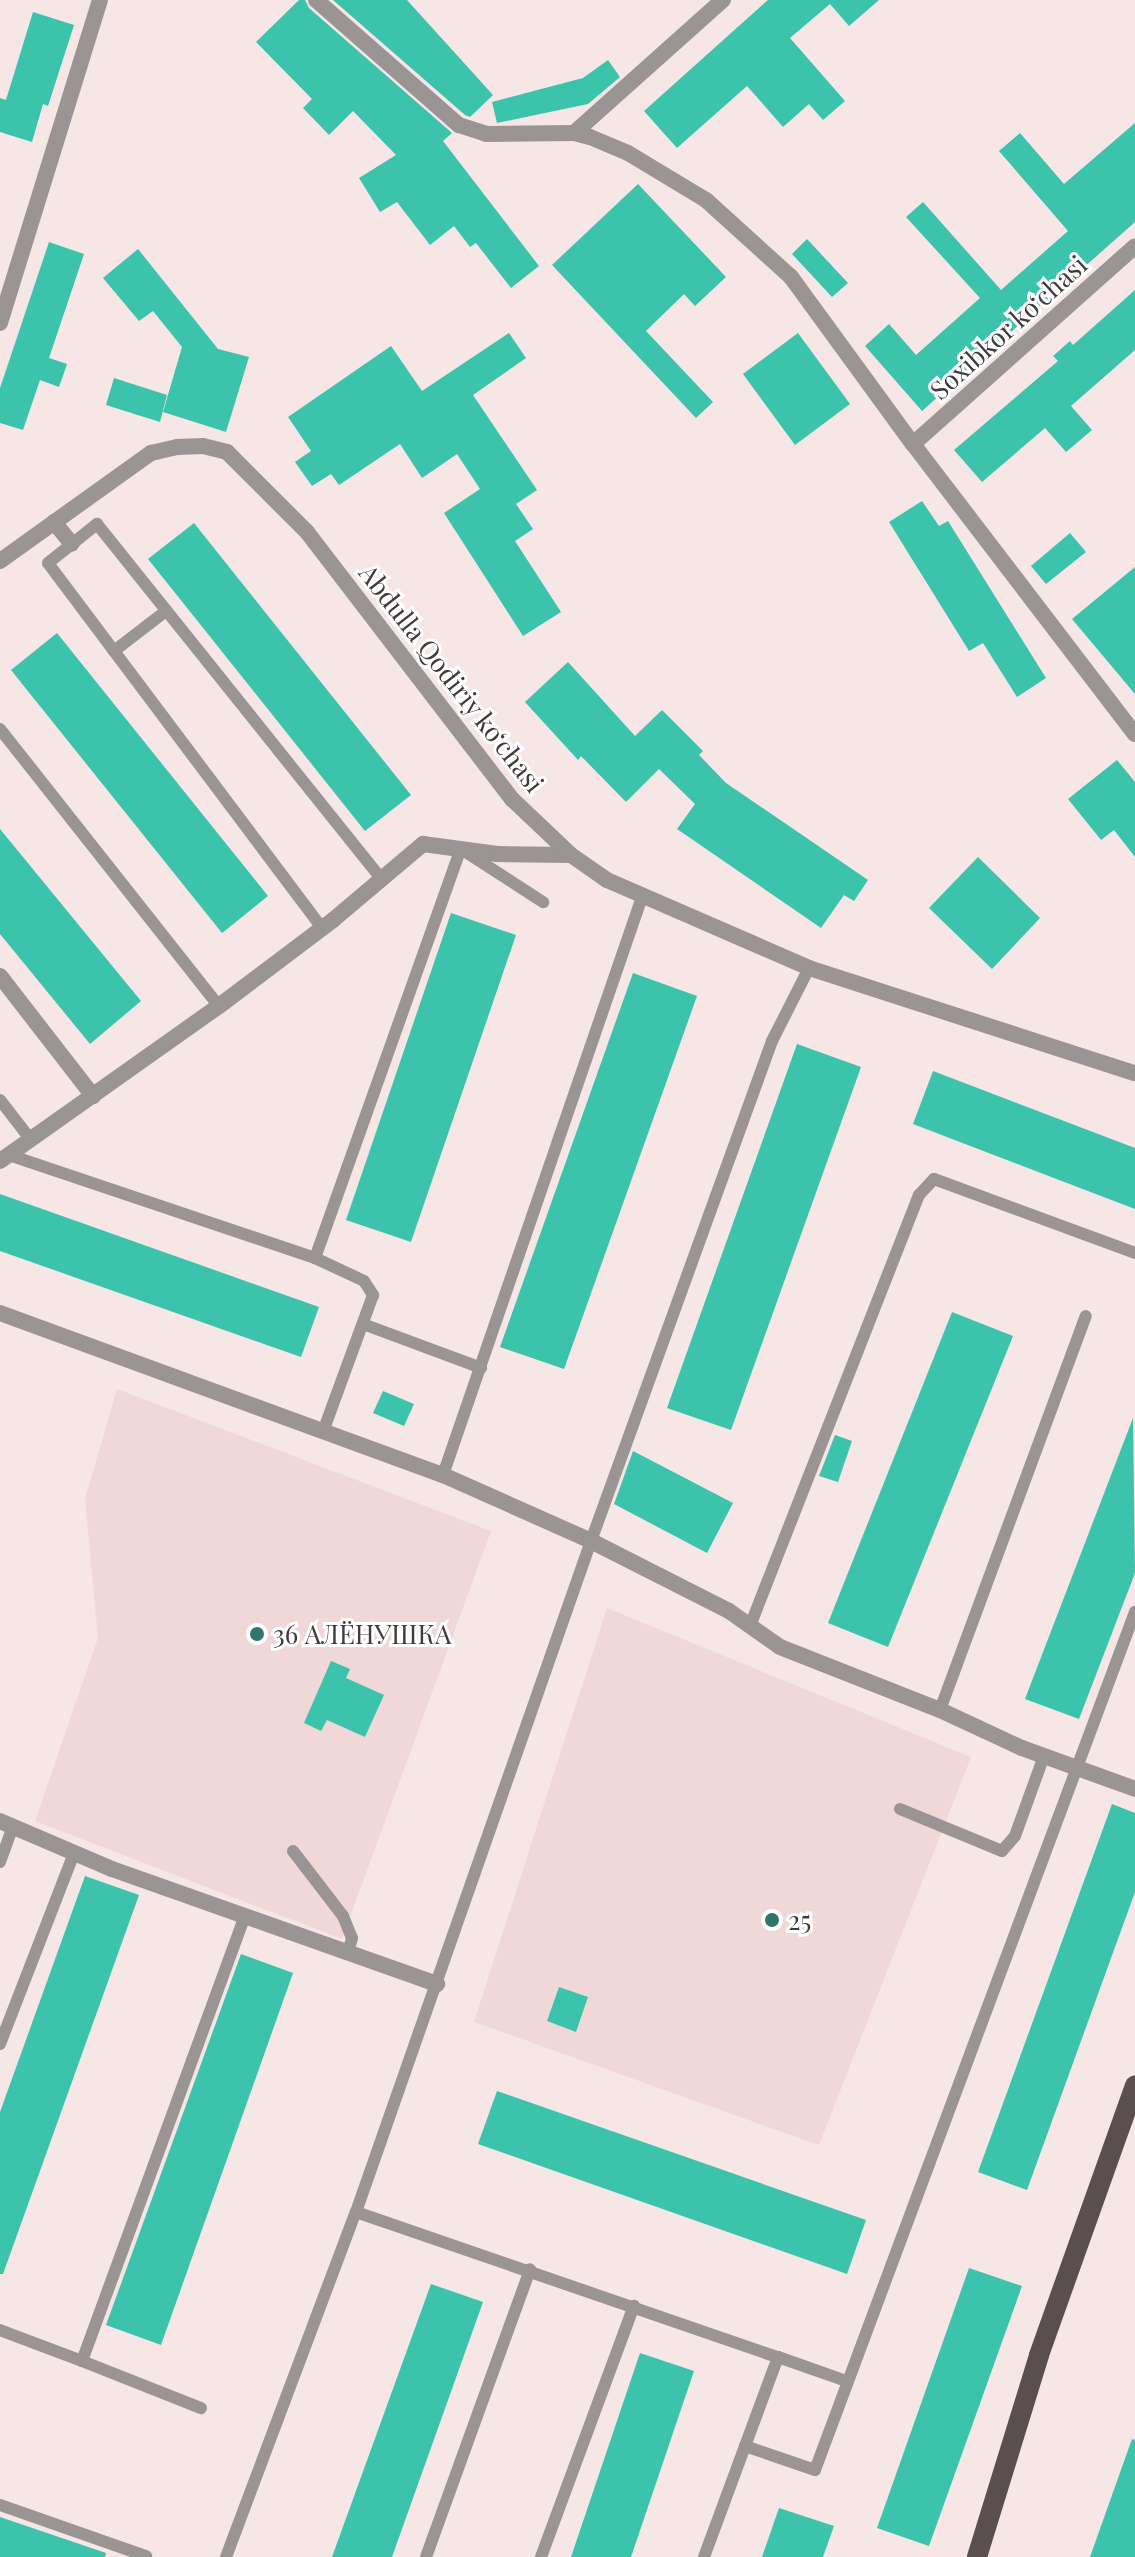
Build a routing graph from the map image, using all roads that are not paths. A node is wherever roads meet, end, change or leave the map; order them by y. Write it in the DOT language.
graph roads {
  1 [pos="100,0"];
  2 [pos="316,0"];
  3 [pos="723,0"];
  4 [pos="574,133"];
  5 [pos="1135,246"];
  6 [pos="0,323"];
  7 [pos="913,444"];
  8 [pos="54,522"];
  9 [pos="72,544"];
  10 [pos="0,561"];
  11 [pos="166,611"];
  12 [pos="114,651"];
  13 [pos="0,729"];
  14 [pos="1135,734"];
  15 [pos="461,849"];
  16 [pos="571,855"];
  17 [pos="381,879"];
  18 [pos="642,897"];
  19 [pos="543,902"];
  20 [pos="322,928"];
  21 [pos="809,968"];
  22 [pos="0,976"];
  23 [pos="219,1006"];
  24 [pos="1135,1073"];
  25 [pos="93,1096"];
  26 [pos="0,1100"];
  27 [pos="31,1140"];
  28 [pos="5,1158"];
  29 [pos="1135,1253"];
  30 [pos="315,1258"];
  31 [pos="0,1313"];
  32 [pos="1086,1316"];
  33 [pos="363,1324"];
  34 [pos="481,1368"];
  35 [pos="323,1432"];
  36 [pos="443,1475"];
  37 [pos="591,1541"];
  38 [pos="1135,1612"];
  39 [pos="750,1626"];
  40 [pos="940,1710"];
  41 [pos="1044,1756"];
  42 [pos="1076,1768"];
  43 [pos="1135,1789"];
  44 [pos="900,1809"];
  45 [pos="6,1824"];
  46 [pos="293,1851"];
  47 [pos="74,1853"];
  48 [pos="0,1862"];
  49 [pos="245,1916"];
  50 [pos="348,1953"];
  51 [pos="437,1984"];
  52 [pos="0,2044"];
  53 [pos="1135,2086"];
  54 [pos="356,2212"];
  55 [pos="530,2269"];
  56 [pos="634,2306"];
  57 [pos="0,2330"];
  58 [pos="778,2357"];
  59 [pos="82,2361"];
  60 [pos="846,2381"];
  61 [pos="201,2408"];
  62 [pos="745,2446"];
  63 [pos="0,2505"];
  64 [pos="146,2556"];
  65 [pos="226,2557"];
  66 [pos="426,2557"];
  67 [pos="541,2557"];
  68 [pos="704,2557"];
  69 [pos="977,2557"];
  1 -- 6 [label="street"];
  2 -- 4 [label="street"];
  3 -- 4 [label="street"];
  4 -- 7 [label="street"];
  5 -- 7 [label="street, Soxibkor koʻchasi"];
  7 -- 14 [label="street"];
  8 -- 9 [label="street"];
  8 -- 10 [label="street, Abdulla Qodiriy koʻchasi"];
  8 -- 16 [label="street, Abdulla Qodiriy koʻchasi"];
  9 -- 11 [label="lane"];
  9 -- 12 [label="lane"];
  11 -- 12 [label="lane"];
  11 -- 17 [label="lane"];
  12 -- 20 [label="lane"];
  13 -- 23 [label="lane"];
  15 -- 16 [label="street"];
  15 -- 17 [label="street"];
  15 -- 19 [label="lane"];
  15 -- 30 [label="lane"];
  16 -- 18 [label="street, Abdulla Qodiriy koʻchasi"];
  17 -- 20 [label="street"];
  18 -- 21 [label="street, Abdulla Qodiriy koʻchasi"];
  18 -- 34 [label="lane"];
  20 -- 23 [label="street"];
  21 -- 24 [label="street, Abdulla Qodiriy koʻchasi"];
  21 -- 37 [label="lane"];
  22 -- 25 [label="street"];
  23 -- 25 [label="street"];
  25 -- 27 [label="street"];
  26 -- 27 [label="lane"];
  27 -- 28 [label="street"];
  28 -- 30 [label="lane"];
  29 -- 39 [label="lane"];
  30 -- 33 [label="lane"];
  31 -- 35 [label="street"];
  32 -- 40 [label="lane"];
  33 -- 34 [label="lane"];
  33 -- 35 [label="lane"];
  34 -- 36 [label="lane"];
  35 -- 36 [label="street"];
  36 -- 37 [label="street"];
  37 -- 39 [label="street"];
  37 -- 51 [label="lane"];
  38 -- 42 [label="lane"];
  39 -- 40 [label="street"];
  40 -- 41 [label="street"];
  41 -- 42 [label="street"];
  41 -- 44 [label="lane"];
  42 -- 43 [label="street"];
  42 -- 60 [label="lane"];
  45 -- 47 [label="street"];
  45 -- 48 [label="lane"];
  46 -- 50 [label="lane"];
  47 -- 49 [label="street"];
  47 -- 52 [label="lane"];
  49 -- 50 [label="street"];
  49 -- 59 [label="lane"];
  50 -- 51 [label="street"];
  51 -- 54 [label="lane"];
  53 -- 69 [label="main road"];
  54 -- 55 [label="lane"];
  54 -- 65 [label="lane"];
  55 -- 56 [label="lane"];
  55 -- 66 [label="lane"];
  56 -- 58 [label="lane"];
  56 -- 67 [label="lane"];
  57 -- 59 [label="lane"];
  58 -- 60 [label="lane"];
  58 -- 62 [label="lane"];
  59 -- 61 [label="lane"];
  60 -- 62 [label="lane"];
  62 -- 68 [label="lane"];
  63 -- 64 [label="lane"];
}
